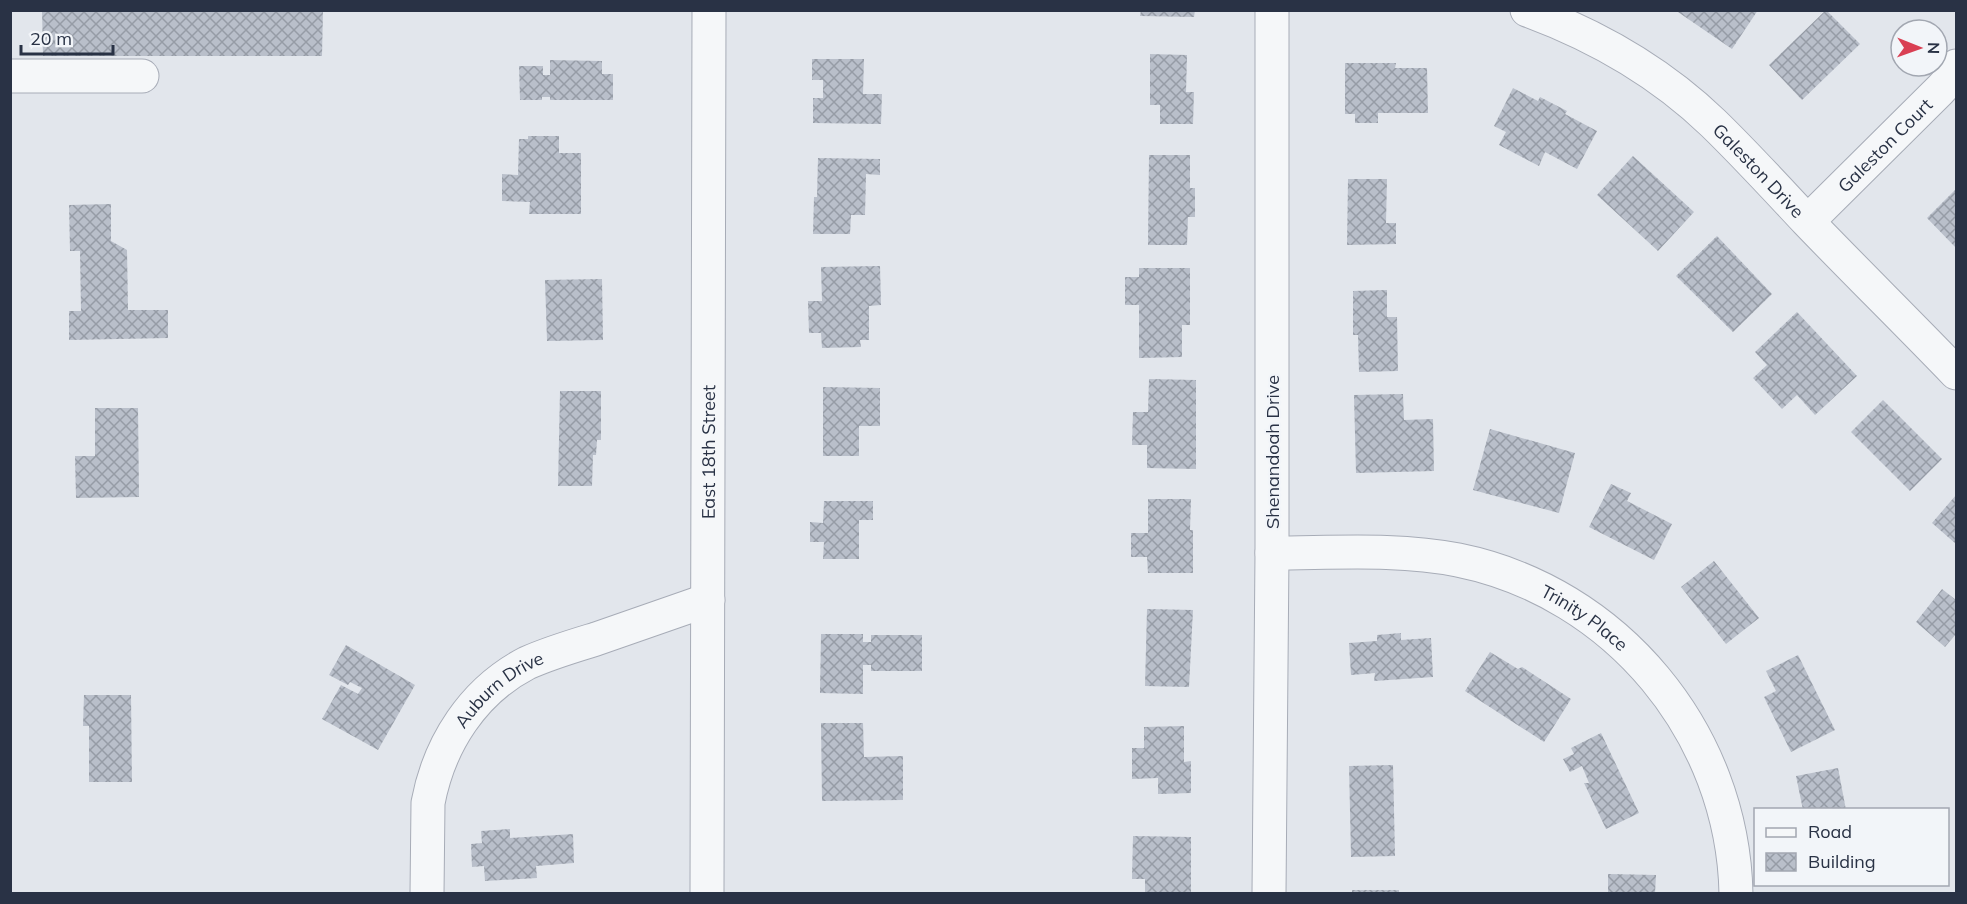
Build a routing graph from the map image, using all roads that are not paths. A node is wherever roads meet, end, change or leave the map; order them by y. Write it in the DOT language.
graph roads {
  1 [pos="709,10"];
  2 [pos="1272,10"];
  3 [pos="1527,10"];
  4 [pos="1956,66"];
  5 [pos="10,76"];
  6 [pos="142,76"];
  7 [pos="1808,221"];
  8 [pos="1956,373"];
  9 [pos="1272,553"];
  10 [pos="708,600"];
  11 [pos="428,894"];
  12 [pos="707,894"];
  13 [pos="1269,894"];
  14 [pos="1736,894"];
  1 -- 10 [label="street, East 18th Street"];
  2 -- 9 [label="street, Shenandoah Drive"];
  3 -- 7 [label="street, Galeston Drive"];
  4 -- 7 [label="street, Galeston Court"];
  5 -- 6 [label="street"];
  7 -- 8 [label="street, Galeston Drive"];
  9 -- 13 [label="street, Shenandoah Drive"];
  9 -- 14 [label="street, Trinity Place"];
  10 -- 11 [label="street, Auburn Drive"];
  10 -- 12 [label="street, East 18th Street"];
}
